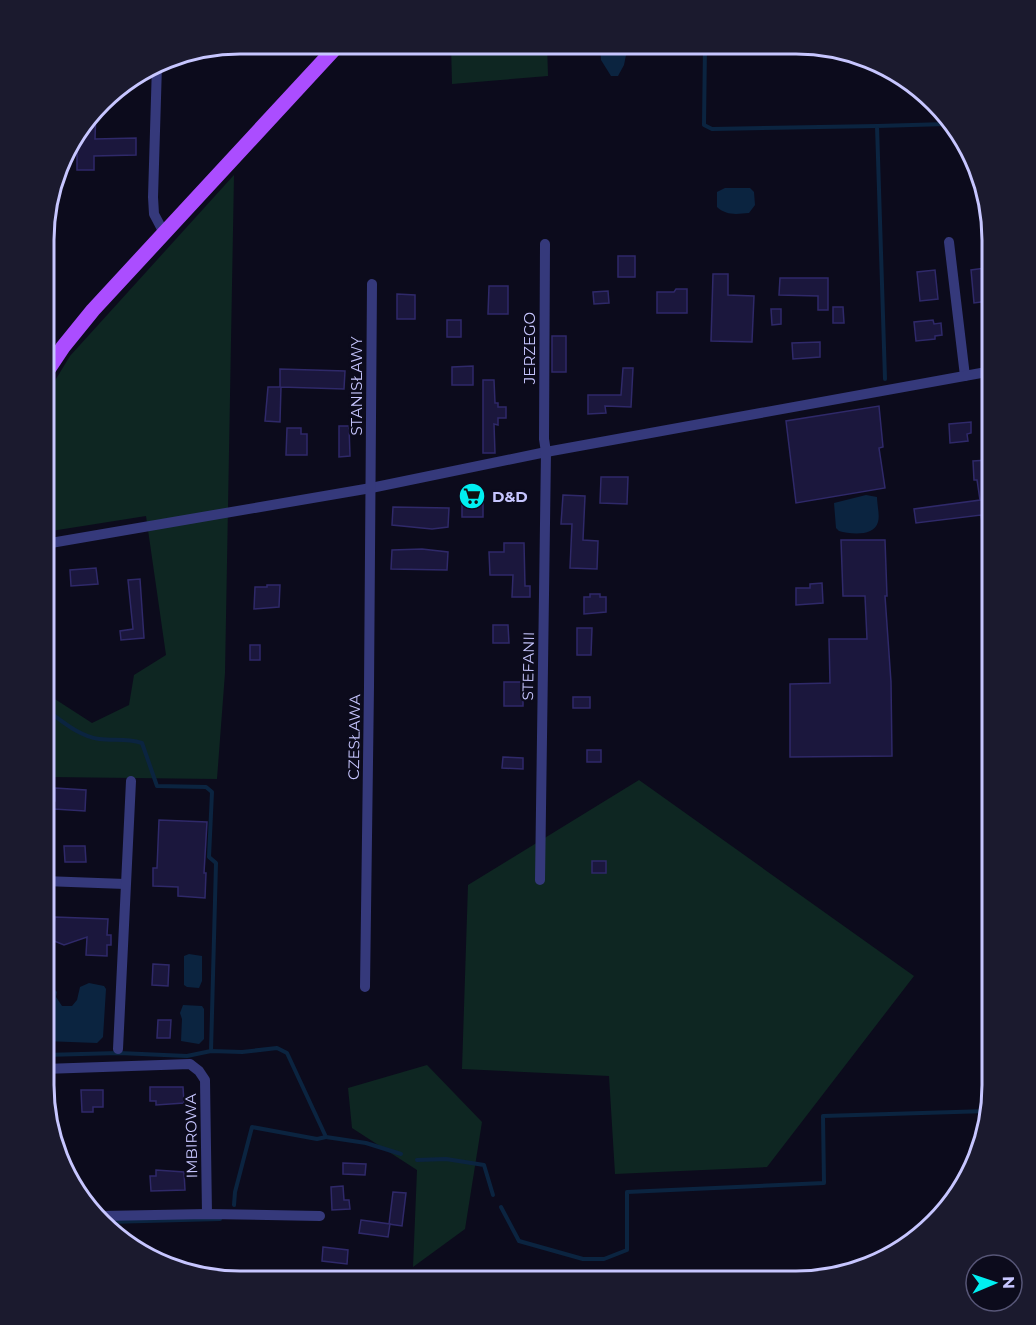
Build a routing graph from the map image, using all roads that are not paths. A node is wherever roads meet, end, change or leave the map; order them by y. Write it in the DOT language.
graph roads {
  1 [pos="330,54"];
  2 [pos="157,74"];
  3 [pos="164,233"];
  4 [pos="949,242"];
  5 [pos="545,244"];
  6 [pos="372,284"];
  7 [pos="54,360"];
  8 [pos="982,373"];
  9 [pos="965,376"];
  10 [pos="546,452"];
  11 [pos="371,488"];
  12 [pos="54,542"];
  13 [pos="131,781"];
  14 [pos="540,880"];
  15 [pos="54,881"];
  16 [pos="125,884"];
  17 [pos="365,987"];
  18 [pos="118,1049"];
  19 [pos="54,1069"];
  20 [pos="207,1214"];
  21 [pos="107,1216"];
  22 [pos="320,1216"];
  1 -- 3 [label="main road"];
  2 -- 3 [label="street"];
  3 -- 7 [label="main road"];
  4 -- 9 [label="street"];
  5 -- 10 [label="street, JERZEGO"];
  6 -- 11 [label="street, STANISŁAWY"];
  8 -- 9 [label="street"];
  9 -- 10 [label="street"];
  10 -- 11 [label="street"];
  10 -- 14 [label="street, STEFANII"];
  11 -- 12 [label="street"];
  11 -- 17 [label="street, CZESŁAWA"];
  13 -- 16 [label="street"];
  15 -- 16 [label="street"];
  16 -- 18 [label="street"];
  19 -- 20 [label="street, IMBIROWA"];
  20 -- 21 [label="street"];
  20 -- 22 [label="street"];
}
